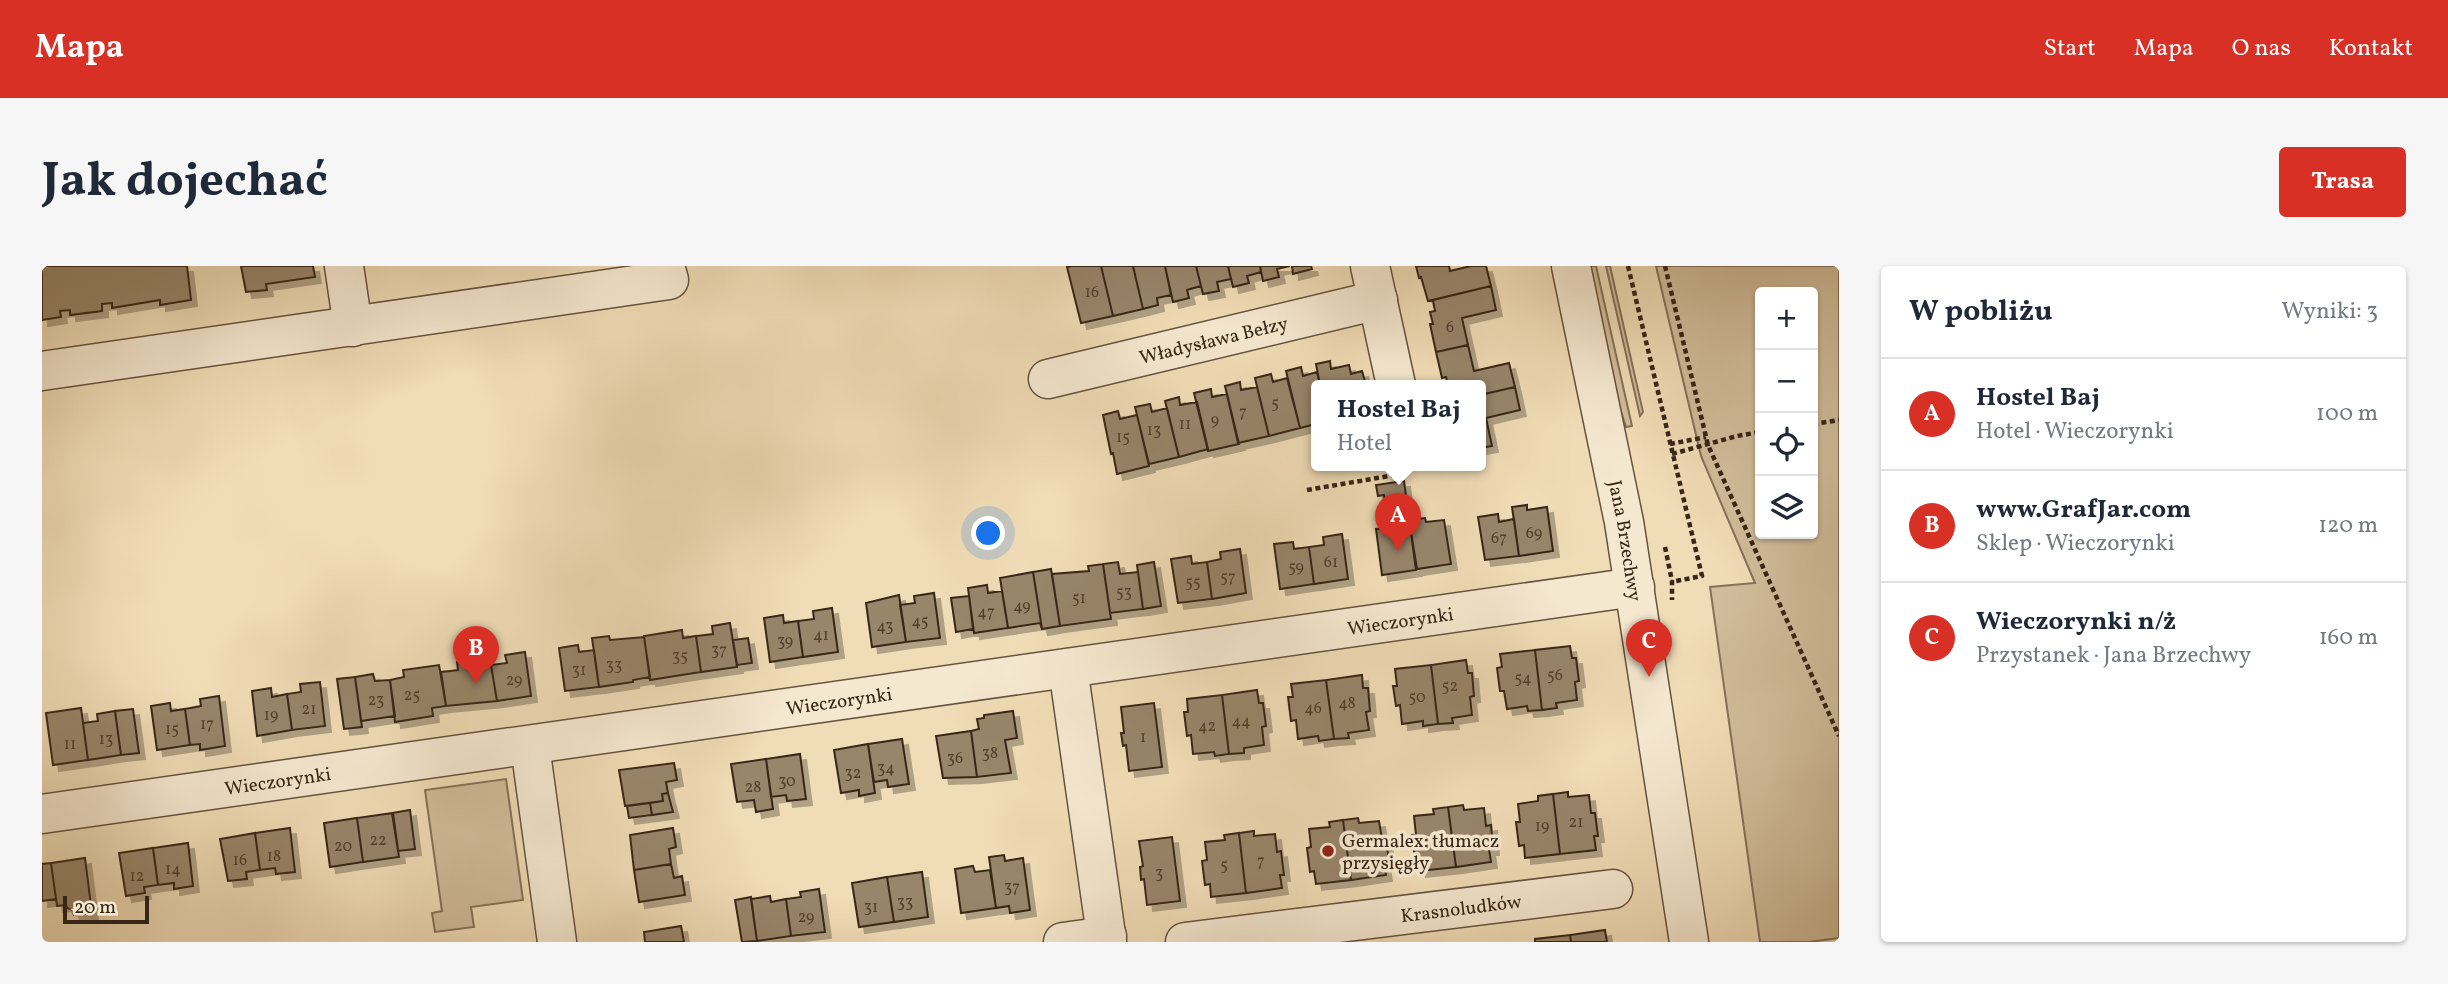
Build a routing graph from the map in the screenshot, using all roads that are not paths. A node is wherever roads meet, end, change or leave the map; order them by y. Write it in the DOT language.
graph roads {
  1 [pos="344,266"];
  2 [pos="665,266"];
  3 [pos="1571,266"];
  4 [pos="1374,283"];
  5 [pos="353,327"];
  6 [pos="42,371"];
  7 [pos="1048,379"];
  8 [pos="1395,380"];
  9 [pos="1635,587"];
  10 [pos="1068,668"];
  11 [pos="530,746"];
  12 [pos="42,814"];
  13 [pos="1613,889"];
  14 [pos="1107,939"];
  15 [pos="558,942"];
  16 [pos="1063,942"];
  17 [pos="1185,942"];
  18 [pos="1689,942"];
  1 -- 5 [label="street"];
  2 -- 5 [label="street"];
  3 -- 9 [label="street, Jana Brzechwy"];
  4 -- 7 [label="street, Władysława Bełzy"];
  4 -- 8 [label="street"];
  5 -- 6 [label="street"];
  9 -- 10 [label="street, Wieczorynki"];
  9 -- 18 [label="street, Jana Brzechwy"];
  10 -- 11 [label="street, Wieczorynki"];
  10 -- 14 [label="street"];
  11 -- 12 [label="street, Wieczorynki"];
  11 -- 15 [label="street"];
  13 -- 17 [label="street, Krasnoludków"];
  14 -- 16 [label="street"];
}
